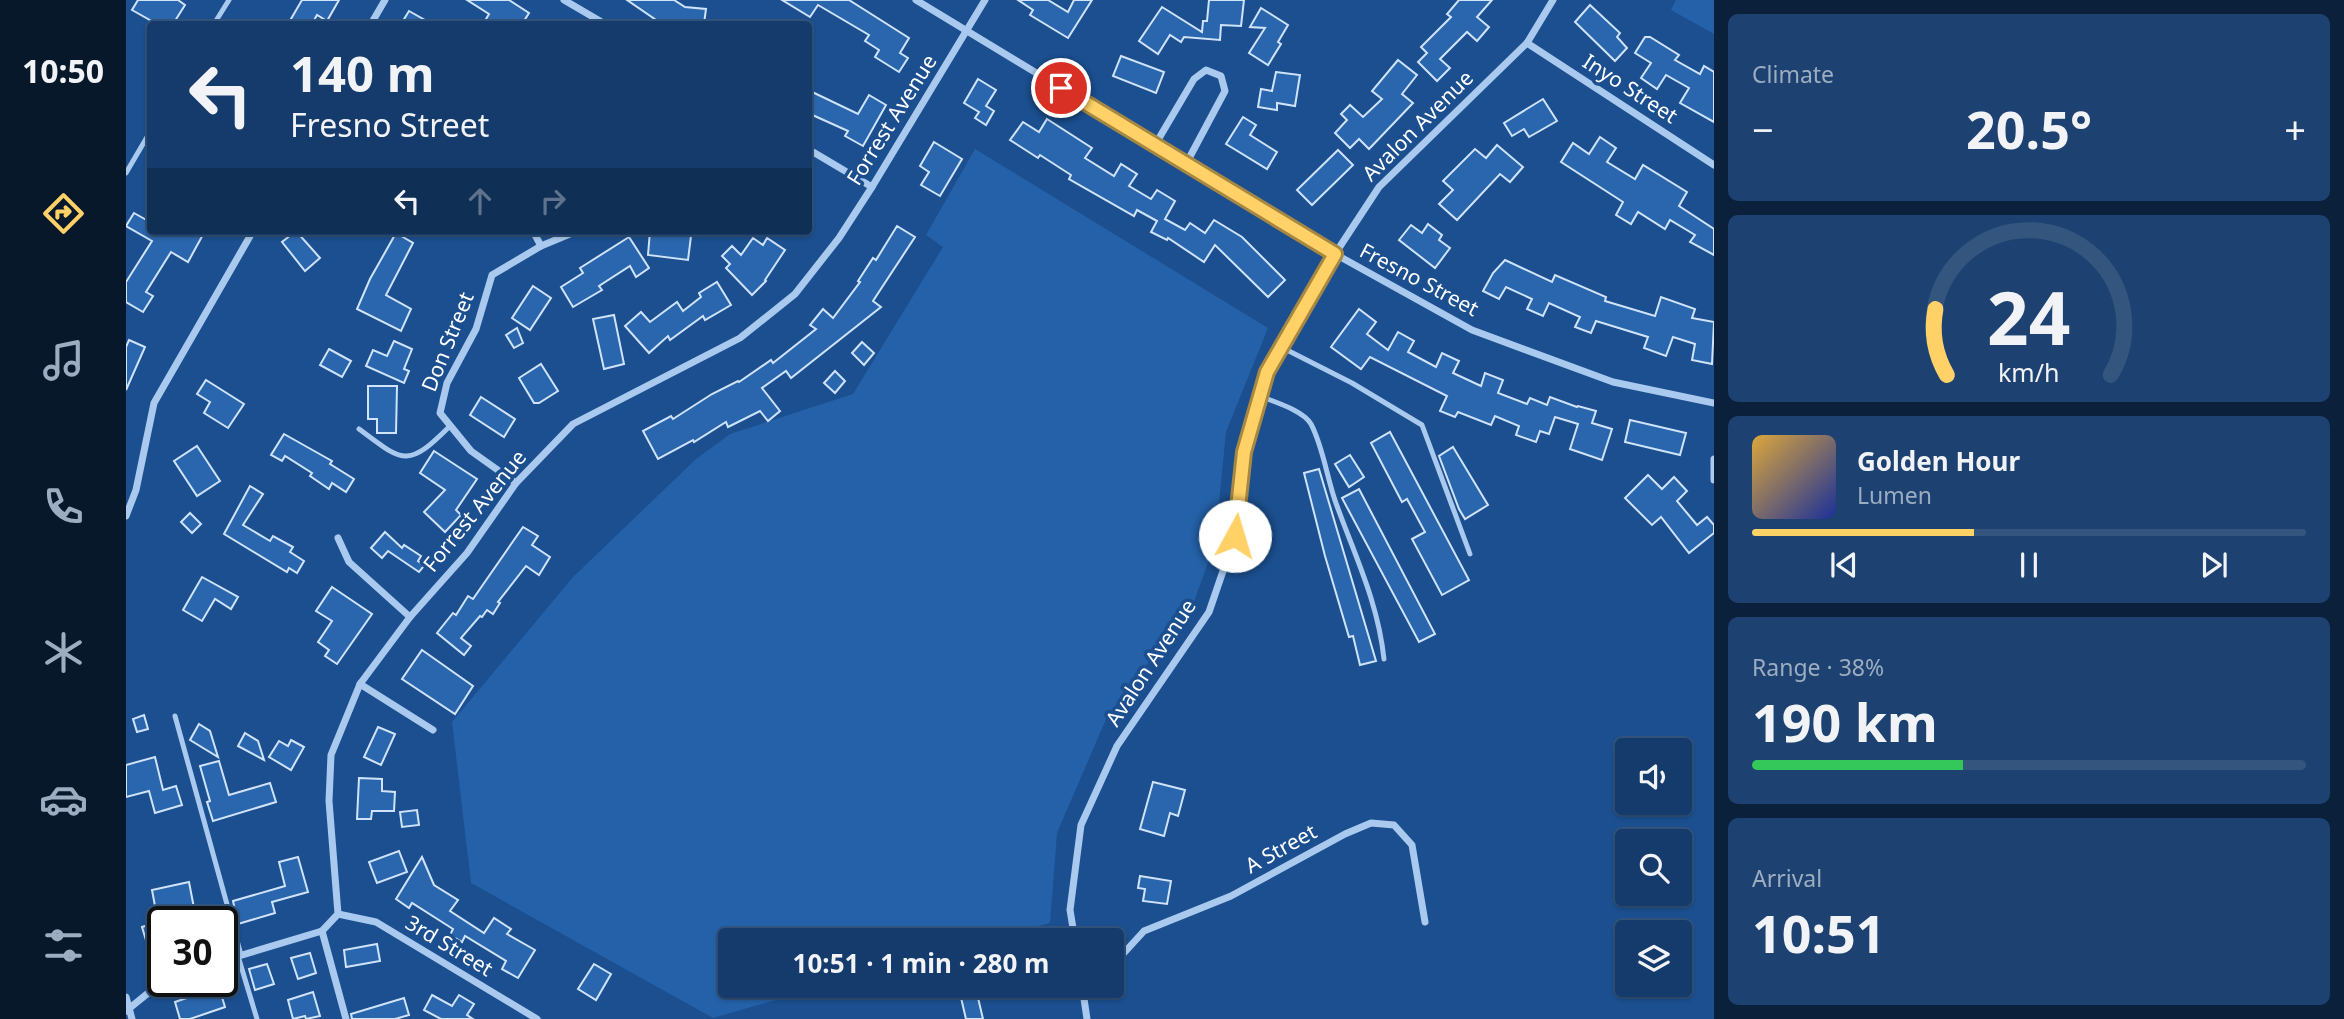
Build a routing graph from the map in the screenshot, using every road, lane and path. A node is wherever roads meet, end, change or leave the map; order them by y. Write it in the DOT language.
graph roads {
  1 [pos="229,0"];
  2 [pos="385,0"];
  3 [pos="564,0"];
  4 [pos="916,0"];
  5 [pos="985,0"];
  6 [pos="1553,0"];
  7 [pos="216,21"];
  8 [pos="373,21"];
  9 [pos="600,21"];
  10 [pos="967,31"];
  11 [pos="1527,43"];
  12 [pos="147,137"];
  13 [pos="1155,145"];
  14 [pos="812,151"];
  15 [pos="1186,164"];
  16 [pos="1714,165"];
  17 [pos="126,173"];
  18 [pos="872,187"];
  19 [pos="251,235"];
  20 [pos="535,235"];
  21 [pos="567,235"];
  22 [pos="541,246"];
  23 [pos="1335,254"];
  24 [pos="1281,347"];
  25 [pos="1260,396"];
  26 [pos="1714,403"];
  27 [pos="450,426"];
  28 [pos="359,429"];
  29 [pos="1714,459"];
  30 [pos="1714,480"];
  31 [pos="516,483"];
  32 [pos="126,516"];
  33 [pos="338,538"];
  34 [pos="1470,554"];
  35 [pos="410,617"];
  36 [pos="1384,659"];
  37 [pos="360,684"];
  38 [pos="175,716"];
  39 [pos="433,730"];
  40 [pos="338,914"];
  41 [pos="1425,922"];
  42 [pos="1072,928"];
  43 [pos="322,931"];
  44 [pos="1124,953"];
  45 [pos="240,956"];
  46 [pos="147,994"];
  47 [pos="126,997"];
  48 [pos="1084,998"];
  49 [pos="128,1010"];
  50 [pos="132,1019"];
  51 [pos="257,1019"];
  52 [pos="346,1019"];
  53 [pos="537,1019"];
  54 [pos="1087,1019"];
  1 -- 7 [label="lane"];
  2 -- 8 [label="street"];
  3 -- 9 [label="street"];
  4 -- 10 [label="street, Fresno Street"];
  5 -- 10 [label="street, Forrest Avenue"];
  6 -- 11 [label="street, Avalon Avenue"];
  10 -- 13 [label="street, Fresno Street"];
  10 -- 18 [label="street, Forrest Avenue"];
  11 -- 16 [label="street, Inyo Street"];
  11 -- 23 [label="street, Avalon Avenue"];
  12 -- 17 [label="lane"];
  13 -- 15 [label="street, Fresno Street"];
  13 -- 15 [label="street"];
  14 -- 18 [label="street"];
  15 -- 23 [label="street, Fresno Street"];
  18 -- 31 [label="street, Forrest Avenue"];
  19 -- 32 [label="street"];
  20 -- 22 [label="street"];
  21 -- 22 [label="street, Don Street"];
  22 -- 27 [label="street, Don Street"];
  23 -- 24 [label="street, Avalon Avenue"];
  23 -- 26 [label="street, Fresno Street"];
  24 -- 25 [label="street, Avalon Avenue"];
  24 -- 34 [label="lane"];
  25 -- 36 [label="lane"];
  25 -- 42 [label="street, Avalon Avenue"];
  27 -- 28 [label="lane"];
  27 -- 31 [label="street"];
  29 -- 30 [label="street"];
  31 -- 35 [label="street, Forrest Avenue"];
  33 -- 35 [label="street"];
  35 -- 37 [label="street, Forrest Avenue"];
  37 -- 39 [label="street"];
  37 -- 40 [label="street, Forrest Avenue"];
  38 -- 45 [label="lane"];
  40 -- 43 [label="street"];
  40 -- 53 [label="street, 3rd Street"];
  41 -- 44 [label="street, A Street"];
  43 -- 45 [label="street"];
  43 -- 52 [label="street"];
  45 -- 51 [label="lane"];
  46 -- 49 [label="street"];
  47 -- 49 [label="street"];
  48 -- 54 [label="street"];
  49 -- 50 [label="street"];
}
